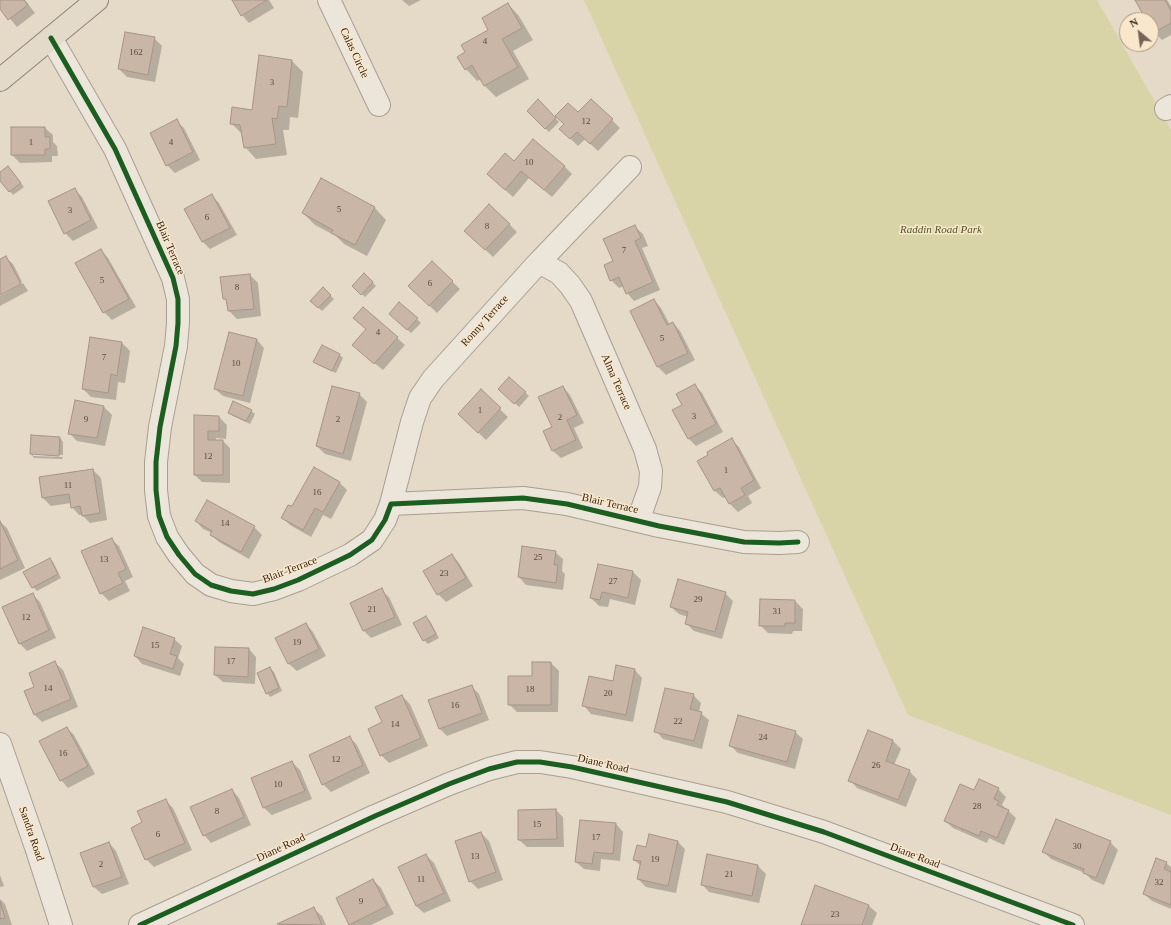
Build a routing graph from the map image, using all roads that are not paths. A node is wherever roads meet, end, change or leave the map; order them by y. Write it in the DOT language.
graph roads {
  1 [pos="97,0"];
  2 [pos="329,0"];
  3 [pos="51,38"];
  4 [pos="0,80"];
  5 [pos="379,105"];
  6 [pos="630,167"];
  7 [pos="539,262"];
  8 [pos="391,504"];
  9 [pos="638,521"];
  10 [pos="798,542"];
  11 [pos="0,744"];
  12 [pos="61,925"];
  13 [pos="140,925"];
  14 [pos="1073,925"];
  1 -- 3 [label="main road"];
  2 -- 5 [label="street, Calas Circle"];
  3 -- 4 [label="main road"];
  3 -- 8 [label="street, Blair Terrace"];
  6 -- 7 [label="street, Ronny Terrace"];
  7 -- 8 [label="street, Ronny Terrace"];
  7 -- 9 [label="street, Alma Terrace"];
  8 -- 9 [label="street, Blair Terrace"];
  9 -- 10 [label="street, Blair Terrace"];
  11 -- 12 [label="street, Sandra Road"];
  13 -- 14 [label="street, Diane Road"];
}
